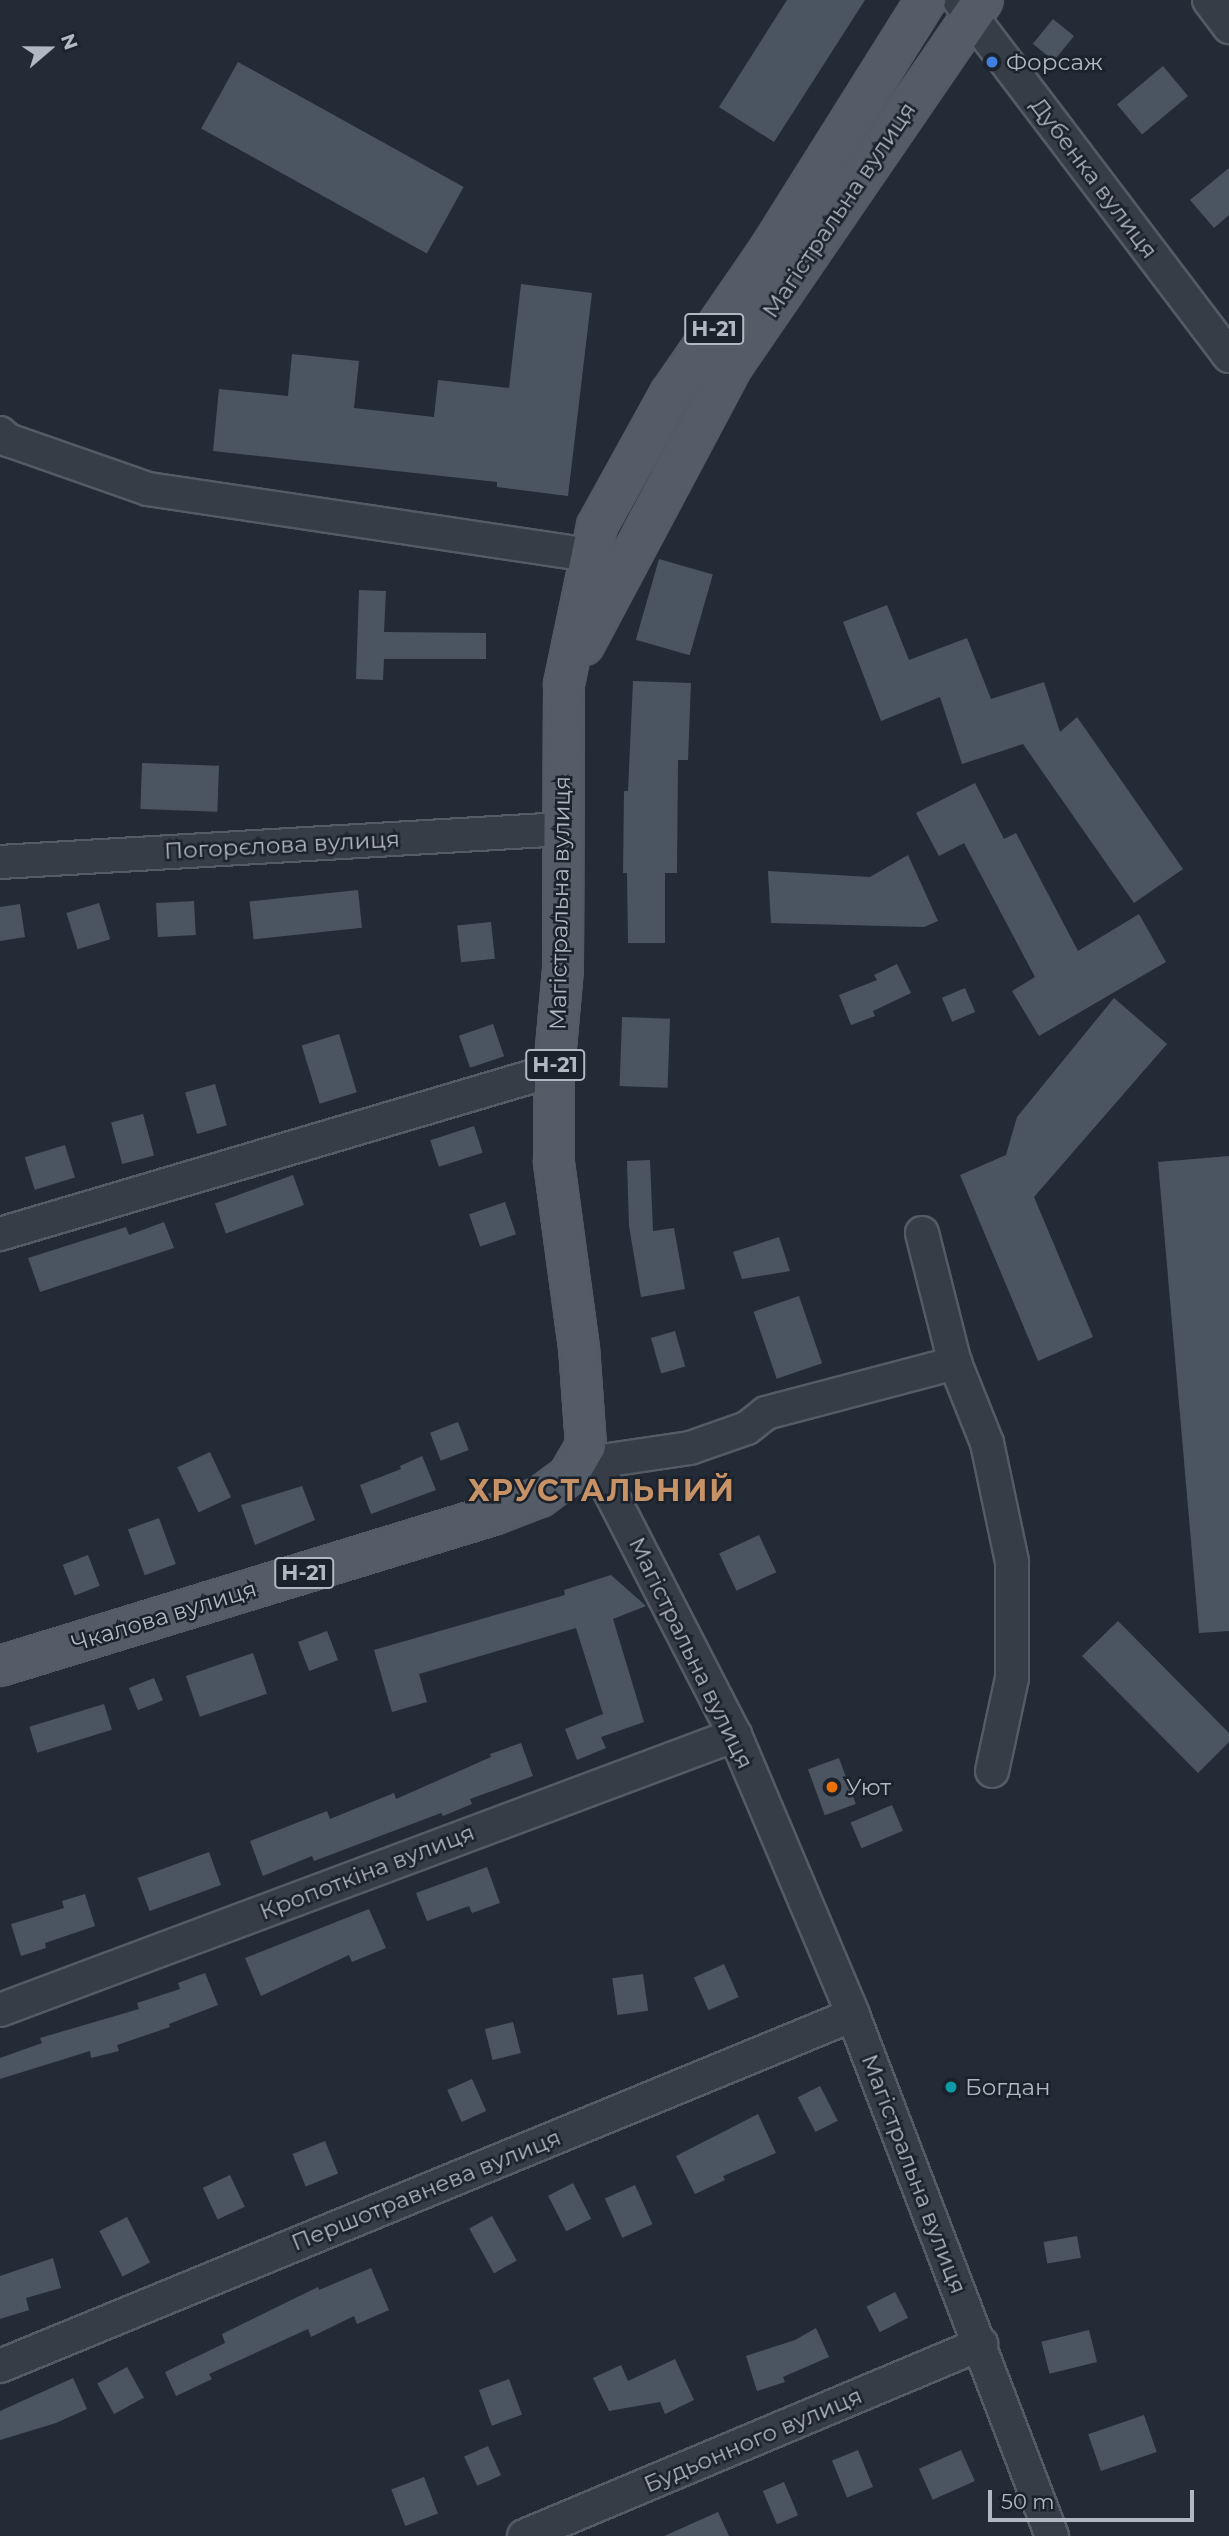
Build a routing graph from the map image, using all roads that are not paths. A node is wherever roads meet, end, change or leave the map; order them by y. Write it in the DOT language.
graph roads {
  1 [pos="926,0"];
  2 [pos="1209,0"];
  3 [pos="971,5"];
  4 [pos="1229,27"];
  5 [pos="1229,356"];
  6 [pos="0,433"];
  7 [pos="591,555"];
  8 [pos="564,684"];
  9 [pos="564,829"];
  10 [pos="0,862"];
  11 [pos="554,1070"];
  12 [pos="922,1233"];
  13 [pos="0,1234"];
  14 [pos="955,1363"];
  15 [pos="591,1453"];
  16 [pos="0,1666"];
  17 [pos="735,1735"];
  18 [pos="992,1770"];
  19 [pos="0,2010"];
  20 [pos="853,2015"];
  21 [pos="981,2344"];
  22 [pos="0,2366"];
  23 [pos="524,2536"];
  24 [pos="1052,2536"];
  1 -- 7 [label="main road, Магістральна вулиця / Н-21"];
  2 -- 4 [label="street"];
  3 -- 5 [label="street, Дубенка вулиця"];
  3 -- 8 [label="main road, Магістральна вулиця"];
  6 -- 7 [label="street"];
  7 -- 8 [label="main road, Магістральна вулиця / Н-21"];
  8 -- 9 [label="main road, Магістральна вулиця / Н-21"];
  9 -- 10 [label="street, Погорєлова вулиця"];
  9 -- 11 [label="main road, Магістральна вулиця / Н-21"];
  11 -- 13 [label="street"];
  11 -- 15 [label="main road, Магістральна вулиця / Н-21"];
  12 -- 14 [label="street"];
  14 -- 15 [label="street"];
  14 -- 18 [label="street"];
  15 -- 16 [label="main road, Чкалова вулиця / Н-21"];
  15 -- 17 [label="street, Магістральна вулиця"];
  17 -- 19 [label="street, Кропоткіна вулиця"];
  17 -- 20 [label="street, Магістральна вулиця"];
  20 -- 21 [label="street, Магістральна вулиця"];
  20 -- 22 [label="street, Першотравнева вулиця"];
  21 -- 23 [label="street, Будьонного вулиця"];
  21 -- 24 [label="street, Магістральна вулиця"];
}
